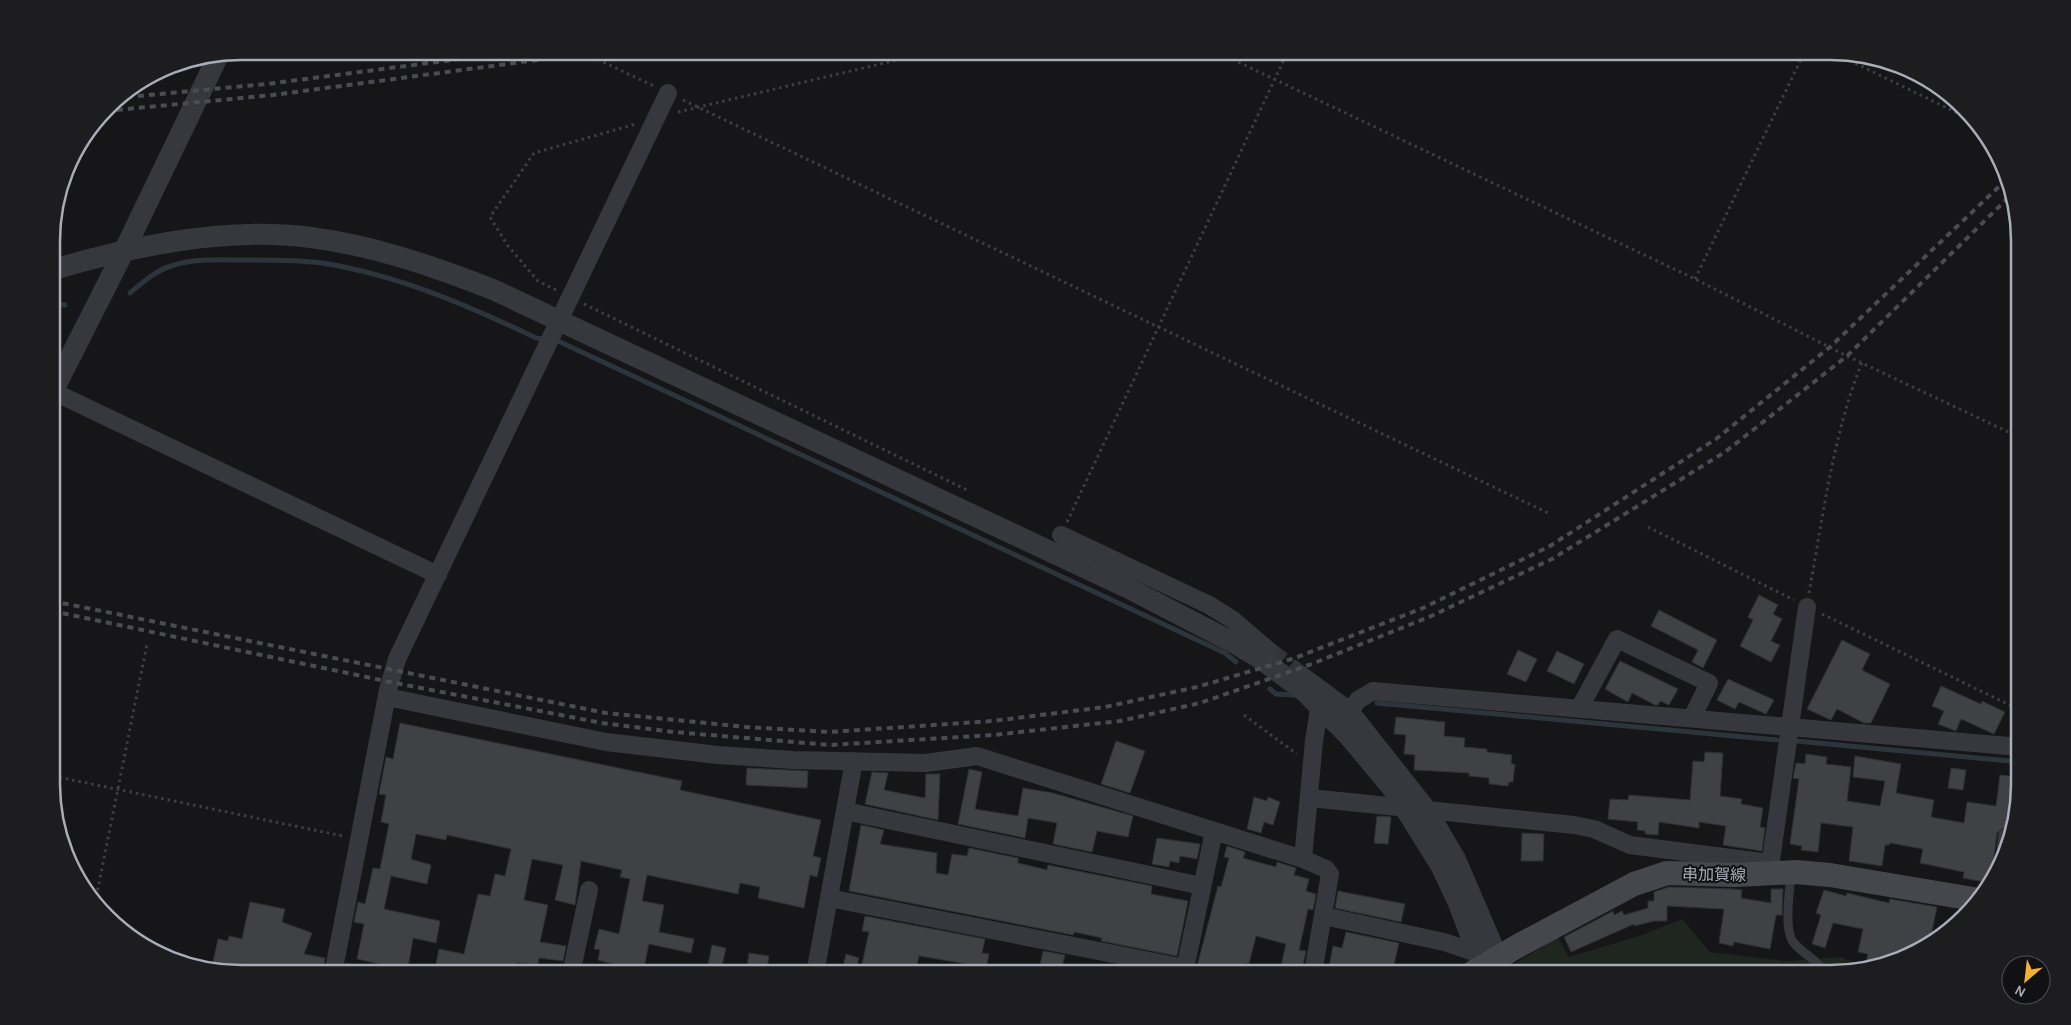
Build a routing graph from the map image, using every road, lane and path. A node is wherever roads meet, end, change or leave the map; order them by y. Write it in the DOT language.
graph roads {
  1 [pos="599,60"];
  2 [pos="898,60"];
  3 [pos="1233,60"];
  4 [pos="1284,60"];
  5 [pos="1801,60"];
  6 [pos="215,62"];
  7 [pos="1852,62"];
  8 [pos="1274,80"];
  9 [pos="668,93"];
  10 [pos="698,107"];
  11 [pos="1958,113"];
  12 [pos="656,118"];
  13 [pos="124,251"];
  14 [pos="60,268"];
  15 [pos="1695,280"];
  16 [pos="570,297"];
  17 [pos="559,320"];
  18 [pos="1160,327"];
  19 [pos="1862,362"];
  20 [pos="60,376"];
  21 [pos="60,396"];
  22 [pos="2011,433"];
  23 [pos="972,492"];
  24 [pos="1548,513"];
  25 [pos="1648,527"];
  26 [pos="1061,535"];
  27 [pos="438,575"];
  28 [pos="1807,607"];
  29 [pos="147,644"];
  30 [pos="1268,650"];
  31 [pos="1301,675"];
  32 [pos="1322,690"];
  33 [pos="387,697"];
  34 [pos="2011,706"];
  35 [pos="1579,709"];
  36 [pos="1350,711"];
  37 [pos="1244,715"];
  38 [pos="1692,718"];
  39 [pos="1789,726"];
  40 [pos="2011,746"];
  41 [pos="854,761"];
  42 [pos="1312,765"];
  43 [pos="60,778"];
  44 [pos="118,790"];
  45 [pos="1310,798"];
  46 [pos="845,811"];
  47 [pos="1429,811"];
  48 [pos="1214,831"];
  49 [pos="2003,834"];
  50 [pos="2002,838"];
  51 [pos="361,840"];
  52 [pos="1303,858"];
  53 [pos="1777,871"];
  54 [pos="1202,886"];
  55 [pos="589,890"];
  56 [pos="97,894"];
  57 [pos="829,898"];
  58 [pos="1970,898"];
  59 [pos="1324,916"];
  60 [pos="1493,963"];
  61 [pos="335,965"];
  62 [pos="573,965"];
  63 [pos="817,965"];
  64 [pos="1155,965"];
  65 [pos="1185,965"];
  66 [pos="1315,965"];
  67 [pos="1820,965"];
  1 -- 9 [label="path"];
  2 -- 10 [label="path"];
  3 -- 8 [label="path"];
  4 -- 8 [label="path"];
  5 -- 15 [label="path"];
  6 -- 13 [label="street"];
  7 -- 11 [label="path"];
  8 -- 15 [label="path"];
  8 -- 18 [label="path"];
  9 -- 10 [label="path"];
  9 -- 12 [label="street"];
  10 -- 12 [label="path"];
  10 -- 18 [label="path"];
  12 -- 16 [label="street"];
  12 -- 16 [label="path"];
  13 -- 14 [label="street"];
  13 -- 17 [label="street"];
  13 -- 20 [label="street"];
  15 -- 19 [label="path"];
  16 -- 17 [label="street"];
  16 -- 23 [label="path"];
  17 -- 27 [label="street"];
  17 -- 60 [label="street"];
  18 -- 24 [label="path"];
  18 -- 26 [label="path"];
  19 -- 22 [label="path"];
  19 -- 28 [label="path"];
  21 -- 27 [label="street"];
  25 -- 28 [label="path"];
  26 -- 30 [label="street"];
  27 -- 33 [label="street"];
  28 -- 34 [label="path"];
  28 -- 39 [label="street"];
  29 -- 44 [label="path"];
  31 -- 32 [label="street"];
  32 -- 36 [label="street"];
  32 -- 42 [label="street"];
  33 -- 41 [label="street"];
  33 -- 51 [label="street"];
  35 -- 36 [label="street"];
  35 -- 38 [label="street"];
  35 -- 38 [label="street"];
  36 -- 47 [label="street"];
  37 -- 42 [label="path"];
  38 -- 39 [label="street"];
  39 -- 40 [label="street"];
  39 -- 53 [label="street"];
  41 -- 46 [label="street"];
  41 -- 48 [label="street"];
  42 -- 45 [label="street"];
  43 -- 44 [label="path"];
  44 -- 51 [label="path"];
  44 -- 56 [label="path"];
  45 -- 47 [label="street"];
  45 -- 52 [label="street"];
  46 -- 54 [label="street"];
  46 -- 57 [label="street"];
  47 -- 53 [label="street"];
  47 -- 60 [label="street"];
  48 -- 52 [label="street"];
  48 -- 54 [label="street"];
  49 -- 50 [label="lane"];
  51 -- 61 [label="street"];
  52 -- 59 [label="street"];
  53 -- 58 [label="main road, 串加賀線"];
  53 -- 60 [label="main road, 串加賀線"];
  53 -- 67 [label="lane"];
  54 -- 65 [label="street"];
  55 -- 62 [label="street"];
  57 -- 63 [label="street"];
  57 -- 64 [label="street"];
  59 -- 60 [label="street"];
  59 -- 66 [label="street"];
}
